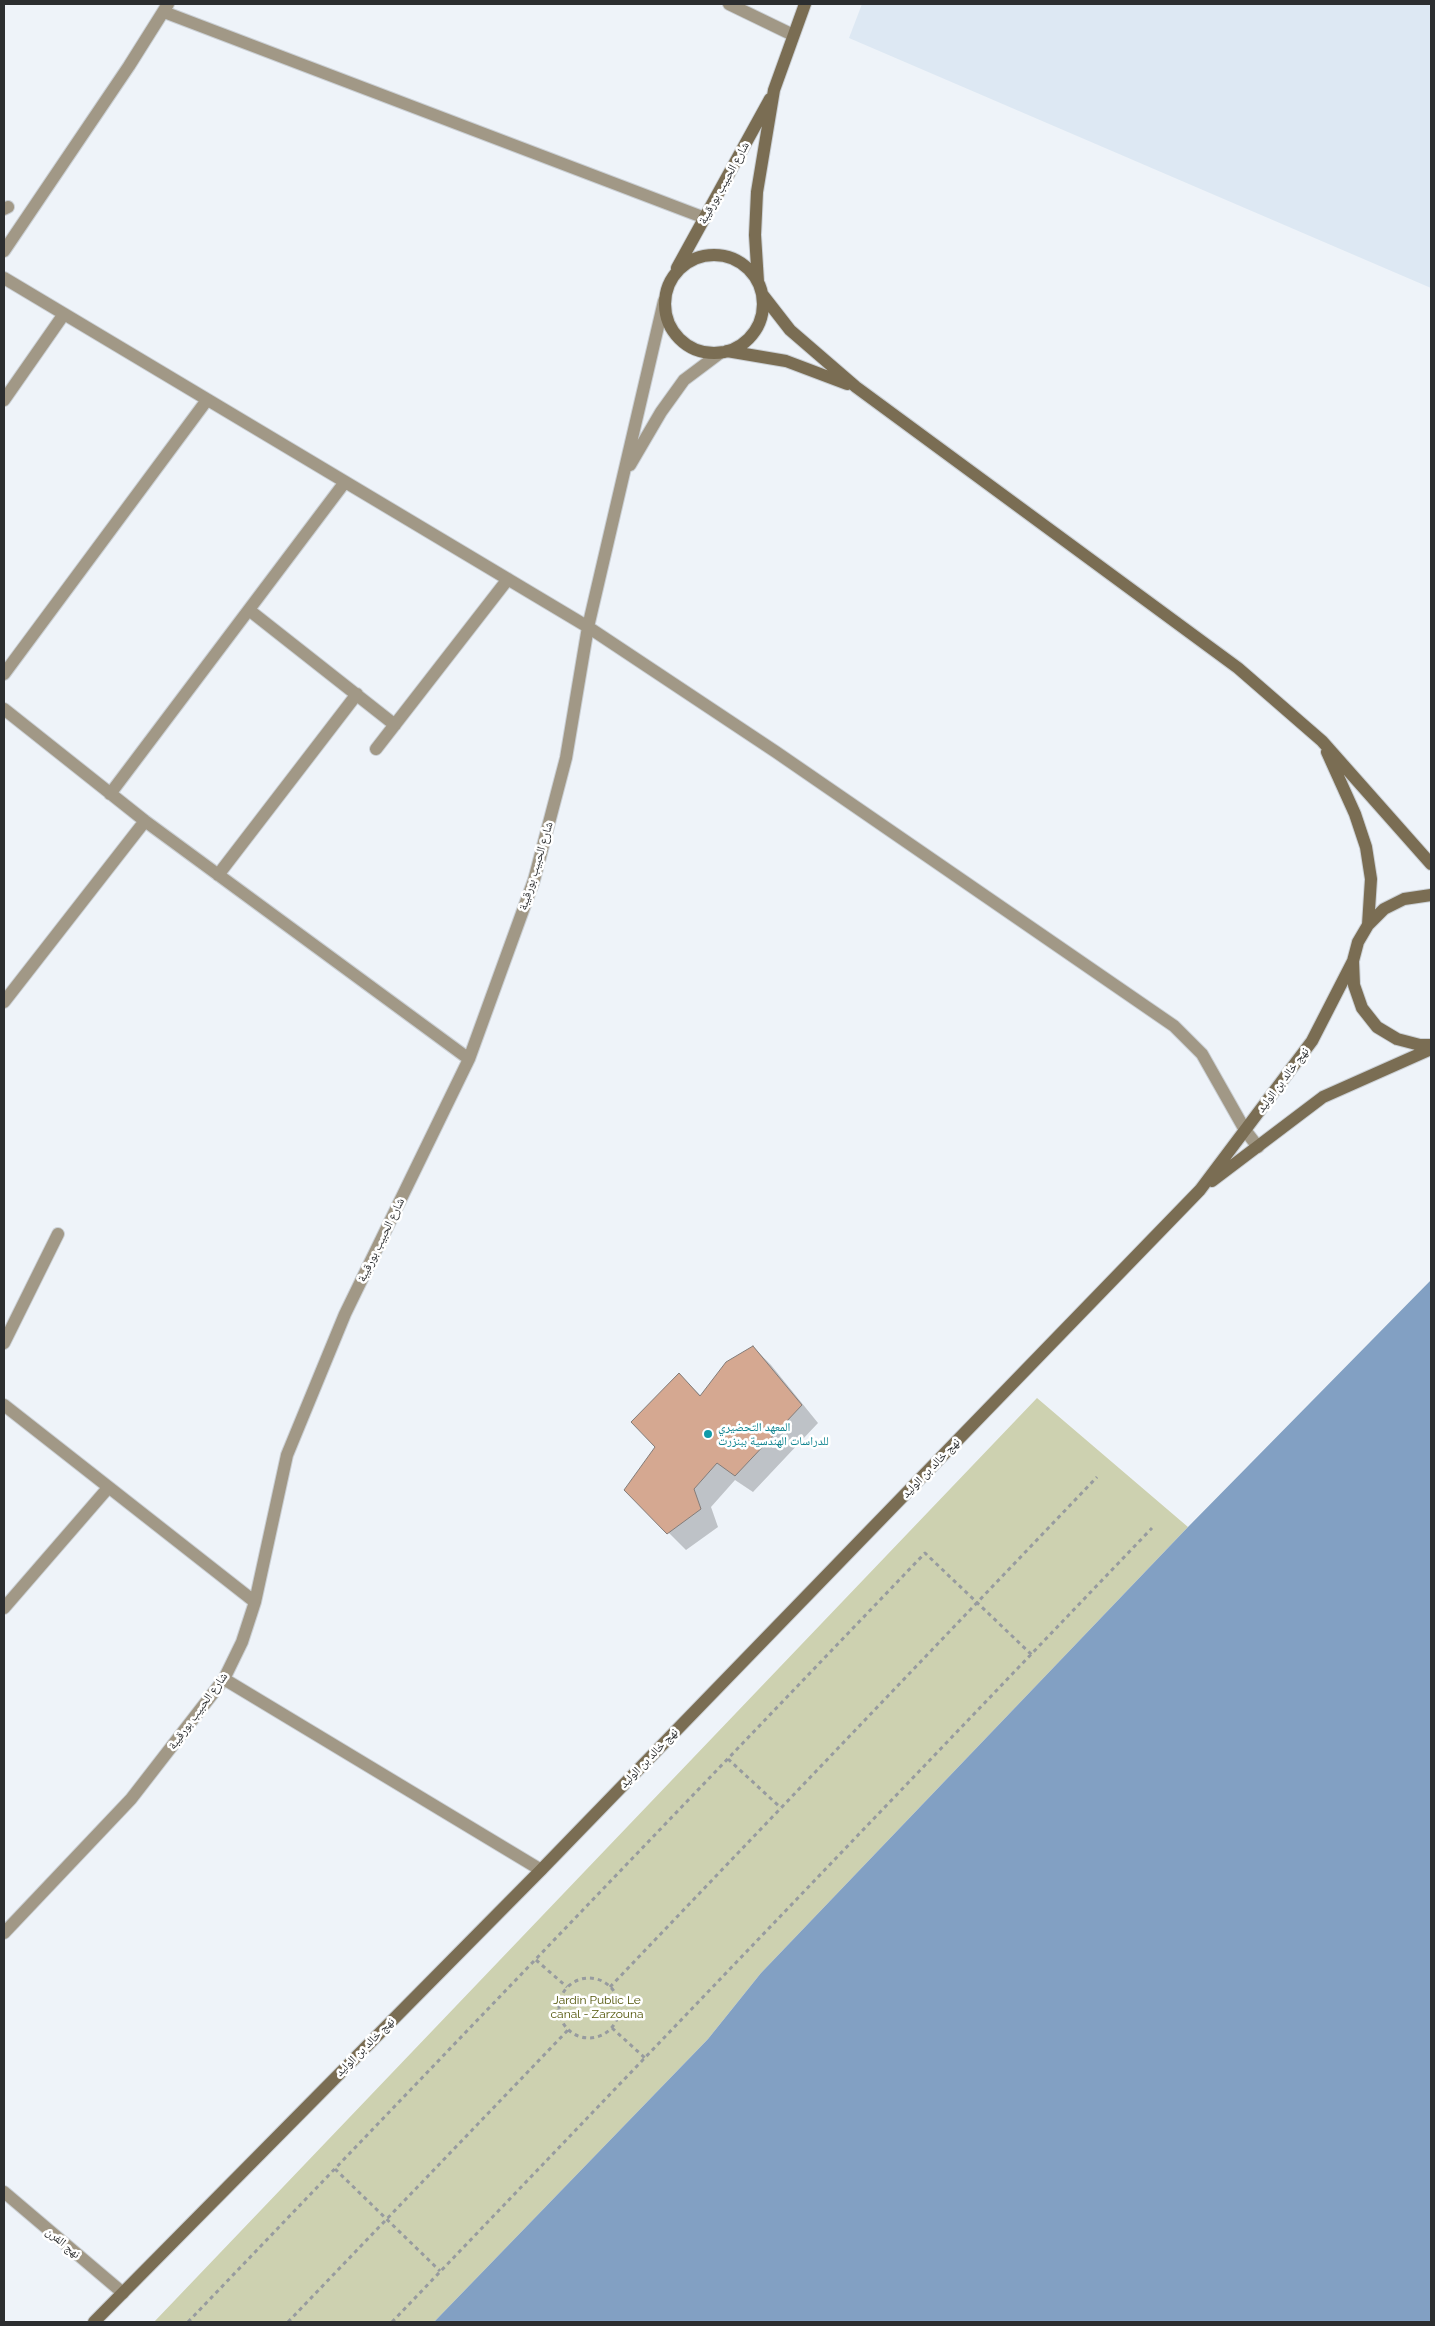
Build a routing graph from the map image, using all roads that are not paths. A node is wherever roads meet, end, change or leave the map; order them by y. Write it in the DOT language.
graph roads {
  1 [pos="729,4"];
  2 [pos="805,4"];
  3 [pos="166,8"];
  4 [pos="793,35"];
  5 [pos="774,90"];
  6 [pos="704,218"];
  7 [pos="4,251"];
  8 [pos="674,275"];
  9 [pos="4,278"];
  10 [pos="760,289"];
  11 [pos="664,301"];
  12 [pos="64,314"];
  13 [pos="723,352"];
  14 [pos="856,388"];
  15 [pos="4,400"];
  16 [pos="207,400"];
  17 [pos="623,476"];
  18 [pos="345,482"];
  19 [pos="508,579"];
  20 [pos="249,610"];
  21 [pos="588,627"];
  22 [pos="4,674"];
  23 [pos="357,694"];
  24 [pos="4,709"];
  25 [pos="395,724"];
  26 [pos="1322,740"];
  27 [pos="376,749"];
  28 [pos="110,794"];
  29 [pos="145,820"];
  30 [pos="1431,864"];
  31 [pos="218,875"];
  32 [pos="1431,895"];
  33 [pos="1368,924"];
  34 [pos="1353,961"];
  35 [pos="4,1002"];
  36 [pos="1431,1045"];
  37 [pos="1431,1049"];
  38 [pos="470,1059"];
  39 [pos="1245,1130"];
  40 [pos="1258,1147"];
  41 [pos="1200,1190"];
  42 [pos="58,1234"];
  43 [pos="9,1318"];
  44 [pos="4,1343"];
  45 [pos="4,1405"];
  46 [pos="108,1488"];
  47 [pos="255,1602"];
  48 [pos="4,1608"];
  49 [pos="224,1679"];
  50 [pos="541,1870"];
  51 [pos="4,1934"];
  52 [pos="4,2192"];
  53 [pos="123,2293"];
  54 [pos="94,2322"];
  1 -- 4 [label="street"];
  2 -- 4 [label="street, شارع الحبيب بورقيبة"];
  3 -- 6 [label="street"];
  3 -- 7 [label="street"];
  4 -- 5 [label="street, شارع الحبيب بورقيبة"];
  5 -- 6 [label="street, شارع الحبيب بورقيبة"];
  5 -- 10 [label="street, شارع الحبيب بورقيبة"];
  6 -- 8 [label="street, شارع الحبيب بورقيبة"];
  8 -- 10 [label="street"];
  8 -- 11 [label="street"];
  9 -- 12 [label="street"];
  10 -- 13 [label="street"];
  10 -- 14 [label="street"];
  11 -- 13 [label="street"];
  11 -- 17 [label="street, شارع الحبيب بورقيبة"];
  12 -- 15 [label="street"];
  12 -- 16 [label="street"];
  13 -- 14 [label="street"];
  13 -- 17 [label="street, شارع الحبيب بورقيبة"];
  14 -- 26 [label="street"];
  16 -- 18 [label="street"];
  16 -- 22 [label="street"];
  17 -- 21 [label="street, شارع الحبيب بورقيبة"];
  18 -- 19 [label="street"];
  18 -- 20 [label="street"];
  19 -- 21 [label="street"];
  19 -- 25 [label="street"];
  20 -- 23 [label="street"];
  20 -- 28 [label="street"];
  21 -- 38 [label="street, شارع الحبيب بورقيبة"];
  21 -- 39 [label="street"];
  23 -- 25 [label="street"];
  23 -- 31 [label="street"];
  24 -- 28 [label="street"];
  25 -- 27 [label="street"];
  26 -- 30 [label="street"];
  26 -- 33 [label="street"];
  28 -- 29 [label="street"];
  29 -- 31 [label="street"];
  29 -- 35 [label="street"];
  31 -- 38 [label="street"];
  32 -- 33 [label="street"];
  33 -- 34 [label="street"];
  34 -- 36 [label="street"];
  34 -- 39 [label="street, نهج خالد بن الوليد"];
  37 -- 40 [label="street, نهج خالد بن الوليد"];
  38 -- 47 [label="street, شارع الحبيب بورقيبة"];
  39 -- 40 [label="street"];
  39 -- 41 [label="street, نهج خالد بن الوليد"];
  40 -- 41 [label="street, نهج خالد بن الوليد"];
  41 -- 50 [label="street, نهج خالد بن الوليد"];
  42 -- 43 [label="street"];
  43 -- 44 [label="street"];
  45 -- 46 [label="street"];
  46 -- 47 [label="street"];
  46 -- 48 [label="street"];
  47 -- 49 [label="street, شارع الحبيب بورقيبة"];
  49 -- 50 [label="street"];
  49 -- 51 [label="street, شارع الحبيب بورقيبة"];
  50 -- 53 [label="street, نهج خالد بن الوليد"];
  52 -- 53 [label="street, نهج الفرن"];
  53 -- 54 [label="street, نهج خالد بن الوليد"];
}
